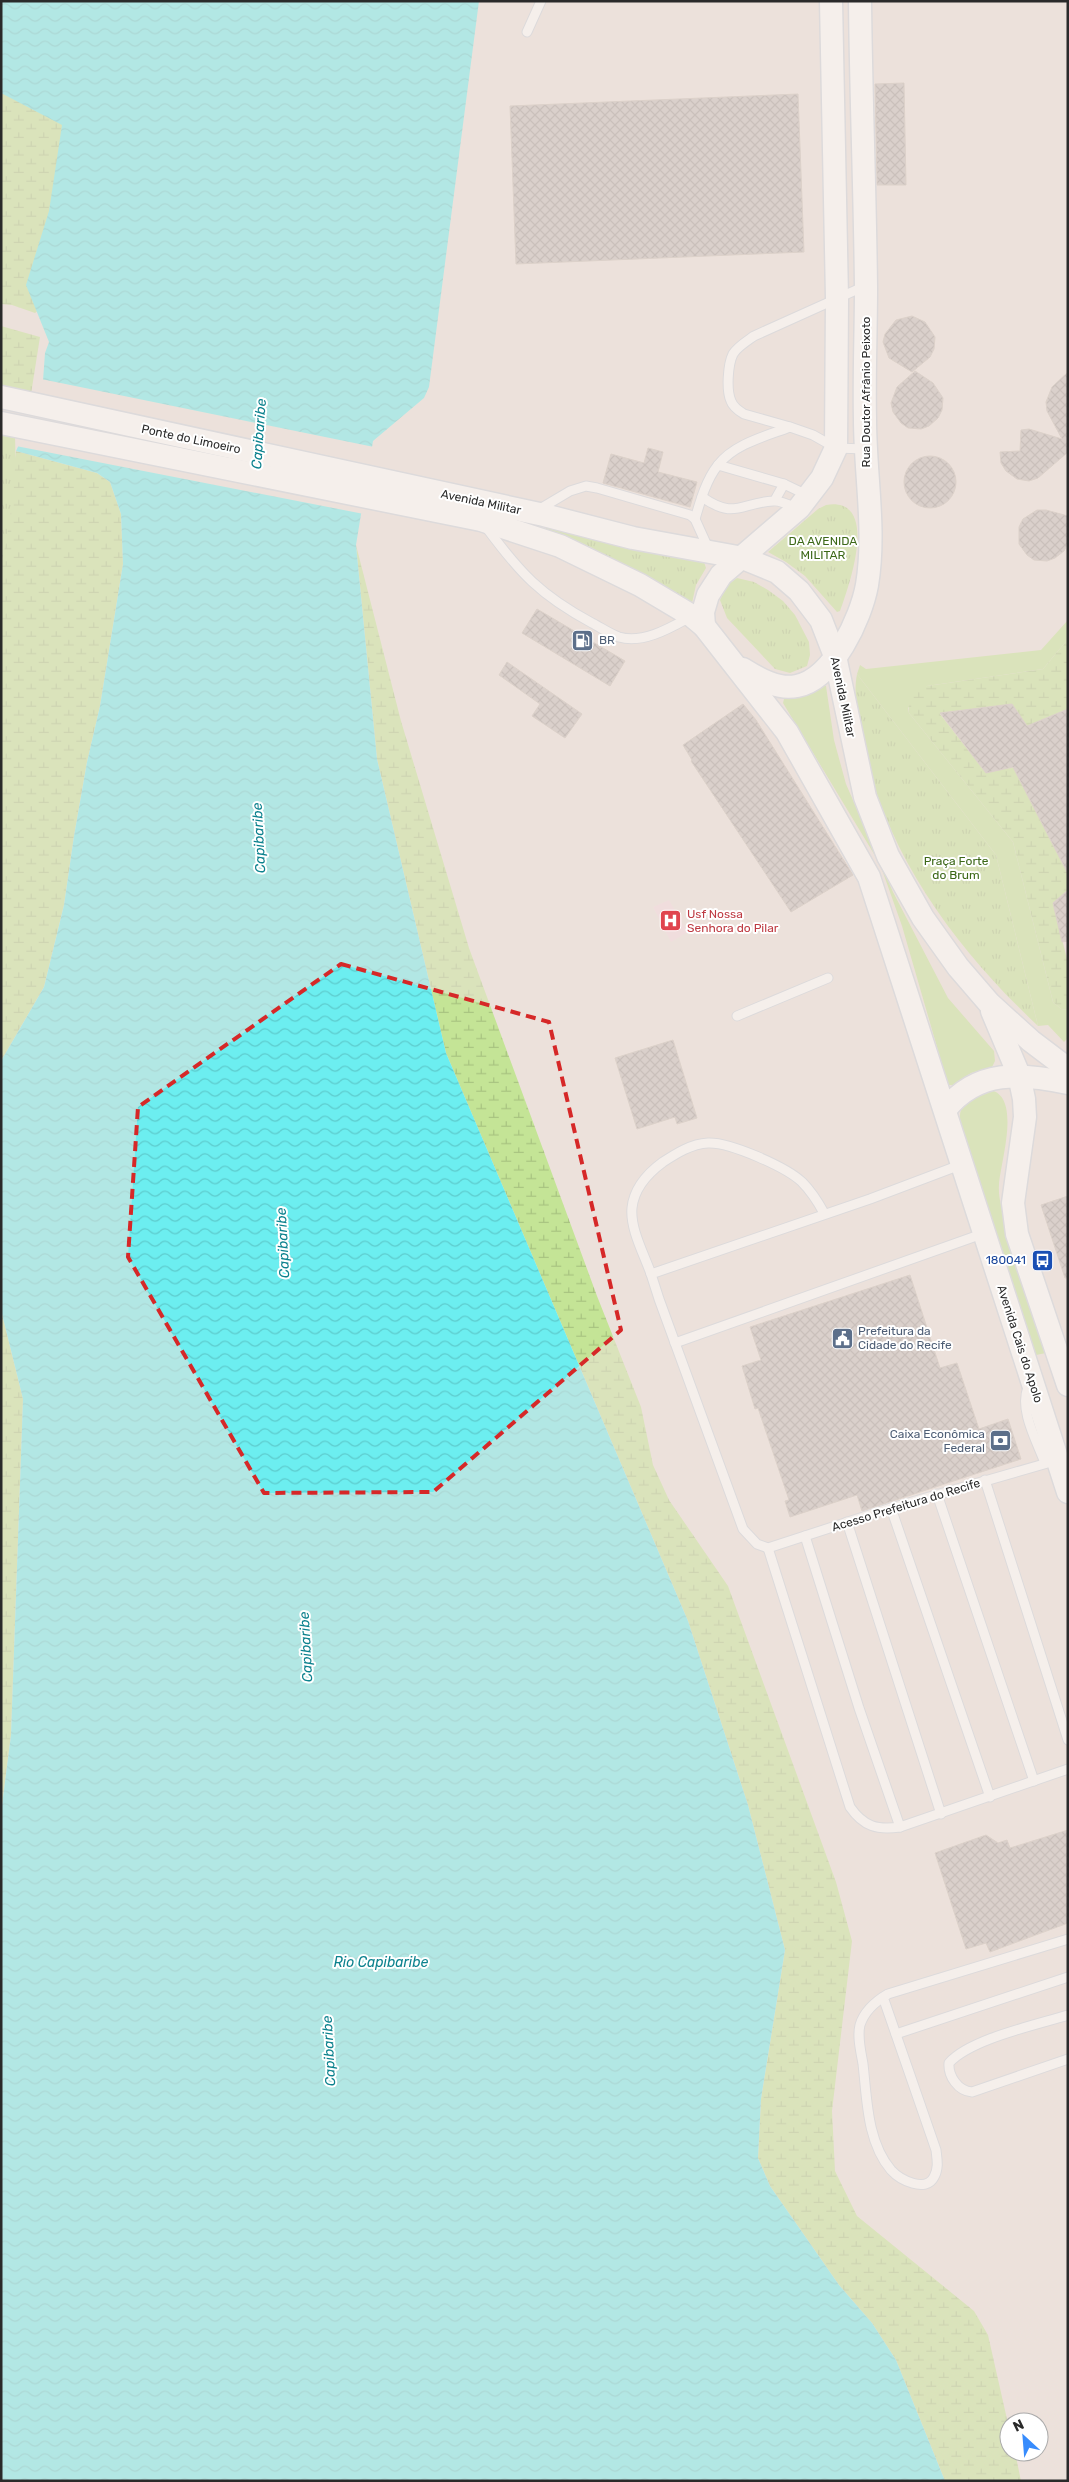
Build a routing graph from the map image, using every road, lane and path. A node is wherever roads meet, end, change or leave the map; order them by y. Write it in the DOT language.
graph roads {
  1 [pos="541,1"];
  2 [pos="831,1"];
  3 [pos="860,1"];
  4 [pos="527,32"];
  5 [pos="866,286"];
  6 [pos="837,298"];
  7 [pos="5,398"];
  8 [pos="6,424"];
  9 [pos="790,427"];
  10 [pos="836,448"];
  11 [pos="865,449"];
  12 [pos="718,465"];
  13 [pos="784,484"];
  14 [pos="392,493"];
  15 [pos="702,497"];
  16 [pos="775,500"];
  17 [pos="804,502"];
  18 [pos="534,513"];
  19 [pos="695,519"];
  20 [pos="481,520"];
  21 [pos="710,552"];
  22 [pos="743,558"];
  23 [pos="698,621"];
  24 [pos="835,656"];
  25 [pos="734,663"];
  26 [pos="828,978"];
  27 [pos="989,1004"];
  28 [pos="737,1016"];
  29 [pos="1068,1069"];
  30 [pos="1019,1075"];
  31 [pos="1068,1083"];
  32 [pos="945,1110"];
  33 [pos="960,1165"];
  34 [pos="824,1213"];
  35 [pos="982,1234"];
  36 [pos="651,1274"];
  37 [pos="675,1343"];
  38 [pos="1068,1386"];
  39 [pos="1051,1462"];
  40 [pos="985,1480"];
  41 [pos="1068,1492"];
  42 [pos="938,1494"];
  43 [pos="891,1508"];
  44 [pos="847,1522"];
  45 [pos="806,1536"];
  46 [pos="768,1548"];
  47 [pos="1068,1740"];
  48 [pos="1068,1769"];
  49 [pos="1034,1781"];
  50 [pos="990,1797"];
  51 [pos="941,1814"];
  52 [pos="900,1827"];
  53 [pos="1068,1940"];
  54 [pos="1068,1978"];
  55 [pos="883,1997"];
  56 [pos="1068,2015"];
  57 [pos="896,2034"];
  58 [pos="1068,2059"];
  1 -- 4 [label="lane"];
  2 -- 6 [label="main road"];
  3 -- 5 [label="main road, Rua Doutor Afrânio Peixoto"];
  5 -- 6 [label="lane"];
  5 -- 11 [label="main road, Rua Doutor Afrânio Peixoto"];
  6 -- 9 [label="lane"];
  6 -- 10 [label="main road"];
  7 -- 14 [label="main road, Ponte do Limoeiro"];
  8 -- 14 [label="main road, Ponte do Limoeiro"];
  9 -- 10 [label="lane"];
  9 -- 12 [label="lane"];
  10 -- 11 [label="lane"];
  10 -- 17 [label="main road"];
  11 -- 24 [label="main road, Rua Doutor Afrânio Peixoto"];
  12 -- 13 [label="lane"];
  12 -- 15 [label="lane"];
  13 -- 16 [label="lane"];
  13 -- 17 [label="lane"];
  14 -- 18 [label="main road, Avenida Militar"];
  14 -- 20 [label="main road, Avenida Militar"];
  15 -- 16 [label="lane"];
  15 -- 19 [label="lane"];
  16 -- 17 [label="lane"];
  17 -- 22 [label="main road"];
  18 -- 19 [label="lane"];
  18 -- 21 [label="main road, Avenida Militar"];
  19 -- 21 [label="lane"];
  20 -- 23 [label="main road, Avenida Militar"];
  20 -- 23 [label="lane"];
  21 -- 22 [label="main road, Avenida Militar"];
  22 -- 23 [label="main road"];
  22 -- 24 [label="main road, Avenida Militar"];
  23 -- 25 [label="main road, Avenida Militar"];
  24 -- 25 [label="main road, Rua Doutor Afrânio Peixoto"];
  24 -- 27 [label="main road, Avenida Militar"];
  25 -- 32 [label="main road, Avenida Militar"];
  26 -- 28 [label="lane"];
  27 -- 29 [label="main road, Avenida Militar"];
  27 -- 30 [label="main road"];
  30 -- 31 [label="main road"];
  30 -- 32 [label="main road"];
  30 -- 38 [label="main road"];
  32 -- 33 [label="main road, Avenida Cais do Apolo"];
  33 -- 34 [label="lane"];
  33 -- 35 [label="main road, Avenida Cais do Apolo"];
  34 -- 36 [label="lane"];
  34 -- 36 [label="lane"];
  35 -- 37 [label="lane"];
  35 -- 39 [label="main road, Avenida Cais do Apolo"];
  36 -- 37 [label="lane"];
  37 -- 46 [label="lane"];
  39 -- 40 [label="lane, Acesso Prefeitura do Recife"];
  39 -- 41 [label="main road, Avenida Cais do Apolo"];
  40 -- 42 [label="lane, Acesso Prefeitura do Recife"];
  40 -- 47 [label="lane"];
  42 -- 43 [label="lane, Acesso Prefeitura do Recife"];
  42 -- 49 [label="lane"];
  43 -- 44 [label="lane, Acesso Prefeitura do Recife"];
  43 -- 50 [label="lane"];
  44 -- 45 [label="lane, Acesso Prefeitura do Recife"];
  44 -- 51 [label="lane"];
  45 -- 46 [label="lane, Acesso Prefeitura do Recife"];
  45 -- 52 [label="lane"];
  46 -- 52 [label="lane"];
  48 -- 49 [label="lane"];
  49 -- 50 [label="lane"];
  50 -- 51 [label="lane"];
  51 -- 52 [label="lane"];
  53 -- 55 [label="lane"];
  54 -- 57 [label="lane"];
  55 -- 57 [label="lane"];
  55 -- 57 [label="lane"];
  56 -- 58 [label="lane"];
}
